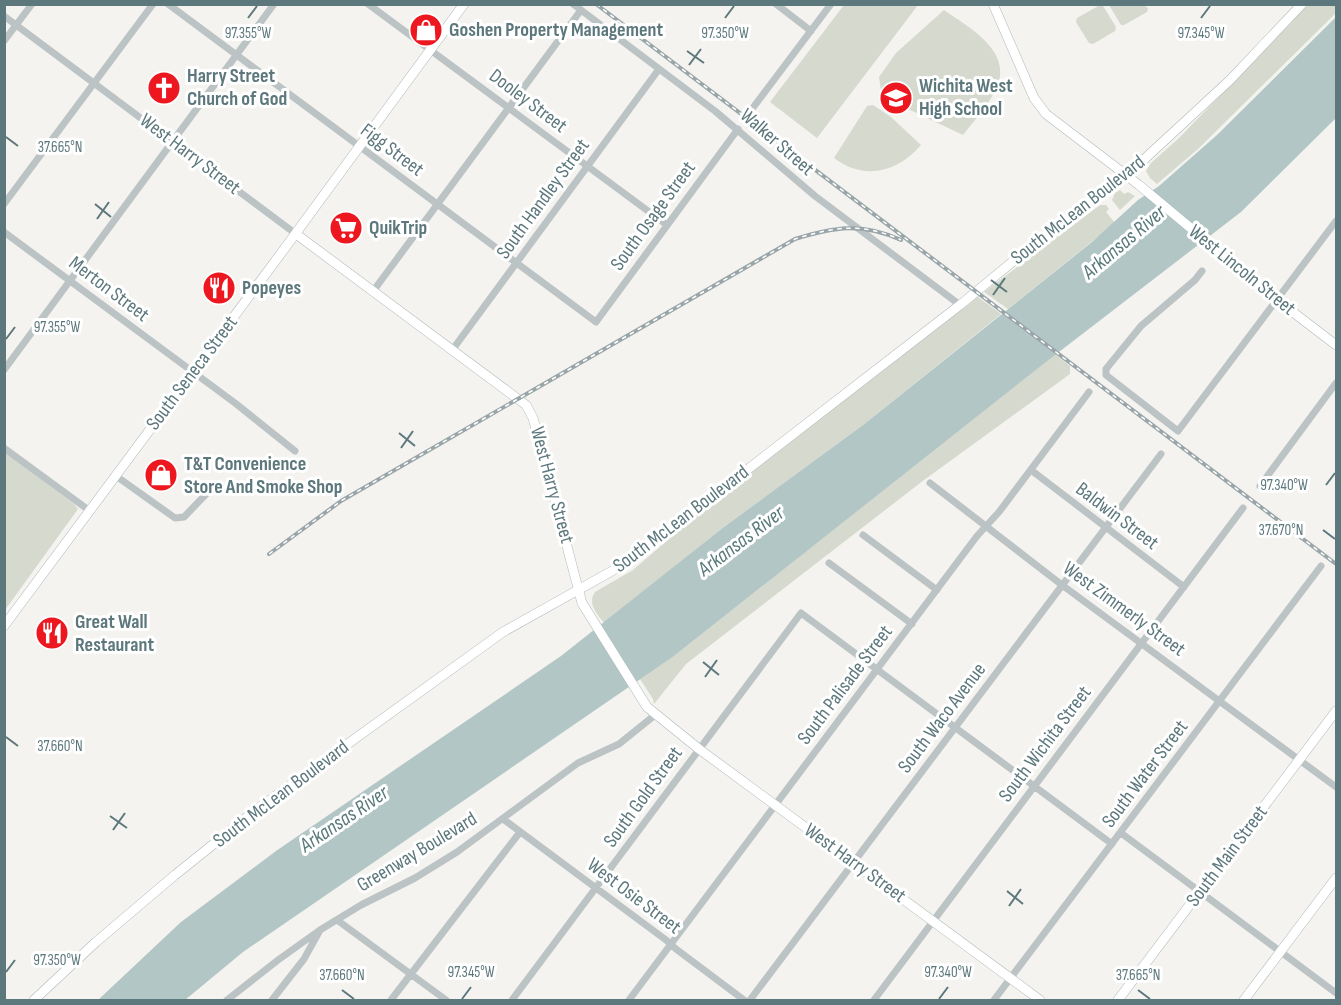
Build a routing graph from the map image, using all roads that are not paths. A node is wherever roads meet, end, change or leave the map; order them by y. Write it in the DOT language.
graph roads {
  1 [pos="32,4"];
  2 [pos="153,4"];
  3 [pos="168,4"];
  4 [pos="274,4"];
  5 [pos="368,4"];
  6 [pos="464,4"];
  7 [pos="573,4"];
  8 [pos="776,4"];
  9 [pos="831,4"];
  10 [pos="993,4"];
  11 [pos="1302,4"];
  12 [pos="581,10"];
  13 [pos="4,16"];
  14 [pos="16,25"];
  15 [pos="811,31"];
  16 [pos="4,41"];
  17 [pos="430,50"];
  18 [pos="236,56"];
  19 [pos="660,69"];
  20 [pos="95,83"];
  21 [pos="509,107"];
  22 [pos="752,109"];
  23 [pos="738,129"];
  24 [pos="173,141"];
  25 [pos="360,146"];
  26 [pos="588,166"];
  27 [pos="1126,176"];
  28 [pos="4,204"];
  29 [pos="437,204"];
  30 [pos="1336,221"];
  31 [pos="667,225"];
  32 [pos="4,232"];
  33 [pos="296,234"];
  34 [pos="516,263"];
  35 [pos="1202,271"];
  36 [pos="70,280"];
  37 [pos="374,291"];
  38 [pos="1277,300"];
  39 [pos="960,304"];
  40 [pos="596,322"];
  41 [pos="1336,345"];
  42 [pos="453,349"];
  43 [pos="4,370"];
  44 [pos="193,372"];
  45 [pos="1336,383"];
  46 [pos="1089,392"];
  47 [pos="4,448"];
  48 [pos="295,451"];
  49 [pos="1161,454"];
  50 [pos="1030,471"];
  51 [pos="116,476"];
  52 [pos="930,483"];
  53 [pos="1260,486"];
  54 [pos="211,489"];
  55 [pos="1243,508"];
  56 [pos="90,511"];
  57 [pos="986,527"];
  58 [pos="1105,528"];
  59 [pos="863,535"];
  60 [pos="829,563"];
  61 [pos="1321,566"];
  62 [pos="1062,585"];
  63 [pos="1184,586"];
  64 [pos="580,590"];
  65 [pos="937,590"];
  66 [pos="912,624"];
  67 [pos="4,626"];
  68 [pos="1142,643"];
  69 [pos="877,670"];
  70 [pos="1221,700"];
  71 [pos="1336,711"];
  72 [pos="655,715"];
  73 [pos="955,728"];
  74 [pos="699,749"];
  75 [pos="1299,760"];
  76 [pos="1033,786"];
  77 [pos="1336,787"];
  78 [pos="776,805"];
  79 [pos="503,819"];
  80 [pos="520,832"];
  81 [pos="1121,833"];
  82 [pos="1112,844"];
  83 [pos="854,863"];
  84 [pos="1336,878"];
  85 [pos="596,888"];
  86 [pos="1200,891"];
  87 [pos="337,920"];
  88 [pos="933,921"];
  89 [pos="320,930"];
  90 [pos="671,945"];
  91 [pos="1281,951"];
  92 [pos="411,975"];
  93 [pos="1011,978"];
  94 [pos="1336,993"];
  95 [pos="34,1000"];
  96 [pos="227,1000"];
  97 [pos="272,1000"];
  98 [pos="391,1000"];
  99 [pos="446,1000"];
  100 [pos="512,1000"];
  101 [pos="629,1000"];
  102 [pos="744,1000"];
  103 [pos="750,1000"];
  104 [pos="874,1000"];
  105 [pos="994,1000"];
  106 [pos="1040,1000"];
  107 [pos="1118,1000"];
  108 [pos="1244,1000"];
  1 -- 14 [label="street"];
  2 -- 20 [label="street"];
  3 -- 18 [label="street, Figg Street"];
  4 -- 18 [label="street"];
  5 -- 17 [label="street, Dooley Street"];
  6 -- 17 [label="street, South Seneca Street"];
  7 -- 12 [label="street, Walker Street"];
  8 -- 15 [label="street"];
  9 -- 15 [label="street"];
  10 -- 27 [label="street, West Lincoln Street"];
  11 -- 27 [label="street, South McLean Boulevard"];
  12 -- 19 [label="street, Walker Street"];
  12 -- 21 [label="street"];
  13 -- 14 [label="street, West Harry Street"];
  14 -- 16 [label="street"];
  14 -- 20 [label="street, West Harry Street"];
  15 -- 22 [label="street"];
  17 -- 21 [label="street, Dooley Street"];
  17 -- 25 [label="street, South Seneca Street"];
  18 -- 24 [label="street"];
  18 -- 25 [label="street, Figg Street"];
  19 -- 23 [label="street, Walker Street"];
  19 -- 26 [label="street, South Handley Street"];
  20 -- 24 [label="street, West Harry Street"];
  20 -- 28 [label="street"];
  21 -- 26 [label="street, Dooley Street"];
  21 -- 29 [label="street"];
  23 -- 31 [label="street, South Osage Street"];
  23 -- 39 [label="street, Walker Street"];
  24 -- 33 [label="street, West Harry Street"];
  24 -- 36 [label="street"];
  25 -- 29 [label="street, Figg Street"];
  25 -- 33 [label="street, South Seneca Street"];
  26 -- 31 [label="street, Dooley Street"];
  26 -- 34 [label="street, South Handley Street"];
  27 -- 38 [label="street, West Lincoln Street"];
  27 -- 39 [label="street, South McLean Boulevard"];
  29 -- 34 [label="street, Figg Street"];
  29 -- 37 [label="street"];
  30 -- 38 [label="street"];
  31 -- 40 [label="street, South Osage Street"];
  32 -- 36 [label="street, Merton Street"];
  33 -- 37 [label="street, West Harry Street"];
  33 -- 44 [label="street, South Seneca Street"];
  34 -- 40 [label="street, Figg Street"];
  34 -- 42 [label="street, South Handley Street"];
  35 -- 38 [label="street"];
  36 -- 43 [label="street"];
  36 -- 44 [label="street, Merton Street"];
  37 -- 42 [label="street, West Harry Street"];
  38 -- 41 [label="street, West Lincoln Street"];
  39 -- 64 [label="street, South McLean Boulevard"];
  42 -- 64 [label="street, West Harry Street"];
  44 -- 48 [label="street, Merton Street"];
  44 -- 51 [label="street, South Seneca Street"];
  45 -- 53 [label="street"];
  46 -- 50 [label="street, South Palisade Street"];
  47 -- 56 [label="street"];
  49 -- 58 [label="street, South Waco Avenue"];
  50 -- 57 [label="street, South Palisade Street"];
  50 -- 58 [label="street, Baldwin Street"];
  51 -- 54 [label="street"];
  51 -- 56 [label="street, South Seneca Street"];
  52 -- 57 [label="street, West Zimmerly Street"];
  55 -- 63 [label="street, South Wichita Street"];
  56 -- 67 [label="street, South Seneca Street"];
  57 -- 62 [label="street, West Zimmerly Street"];
  57 -- 65 [label="street, South Palisade Street"];
  58 -- 62 [label="street, South Waco Avenue"];
  58 -- 63 [label="street, Baldwin Street"];
  59 -- 65 [label="street"];
  60 -- 66 [label="street"];
  61 -- 70 [label="street, South Water Street"];
  62 -- 68 [label="street, West Zimmerly Street"];
  62 -- 73 [label="street, South Waco Avenue"];
  63 -- 68 [label="street, South Wichita Street"];
  64 -- 72 [label="street, West Harry Street"];
  64 -- 95 [label="street, South McLean Boulevard"];
  65 -- 66 [label="street, South Palisade Street"];
  66 -- 69 [label="street, South Palisade Street"];
  68 -- 70 [label="street, West Zimmerly Street"];
  68 -- 76 [label="street, South Wichita Street"];
  69 -- 73 [label="street"];
  69 -- 74 [label="street, South Gold Street"];
  69 -- 78 [label="street, South Palisade Street"];
  70 -- 75 [label="street, West Zimmerly Street"];
  70 -- 81 [label="street, South Water Street"];
  71 -- 75 [label="street, South Main Street"];
  72 -- 74 [label="street, West Harry Street"];
  72 -- 79 [label="street, Greenway Boulevard"];
  73 -- 76 [label="street"];
  73 -- 83 [label="street, South Waco Avenue"];
  74 -- 78 [label="street, West Harry Street"];
  74 -- 85 [label="street, South Gold Street"];
  75 -- 77 [label="street, West Zimmerly Street"];
  75 -- 86 [label="street, South Main Street"];
  76 -- 82 [label="street"];
  76 -- 88 [label="street, South Wichita Street"];
  78 -- 83 [label="street, West Harry Street"];
  78 -- 90 [label="street, South Palisade Street"];
  79 -- 80 [label="street, West Osie Street"];
  79 -- 87 [label="street, Greenway Boulevard"];
  80 -- 85 [label="street, West Osie Street"];
  80 -- 92 [label="street"];
  81 -- 82 [label="street, South Water Street"];
  81 -- 86 [label="street"];
  82 -- 93 [label="street, South Water Street"];
  83 -- 88 [label="street, West Harry Street"];
  83 -- 103 [label="street, South Waco Avenue"];
  84 -- 91 [label="street"];
  85 -- 90 [label="street, West Osie Street"];
  85 -- 100 [label="street, South Gold Street"];
  86 -- 91 [label="street"];
  86 -- 107 [label="street, South Main Street"];
  87 -- 89 [label="street, Greenway Boulevard"];
  87 -- 92 [label="street"];
  88 -- 93 [label="street, West Harry Street"];
  88 -- 104 [label="street, South Wichita Street"];
  89 -- 96 [label="street, Greenway Boulevard"];
  89 -- 97 [label="street"];
  90 -- 101 [label="street, South Palisade Street"];
  90 -- 102 [label="street, West Osie Street"];
  91 -- 94 [label="street"];
  91 -- 108 [label="street"];
  92 -- 98 [label="street"];
  92 -- 99 [label="street"];
  93 -- 105 [label="street, South Water Street"];
  93 -- 106 [label="street, West Harry Street"];
}
